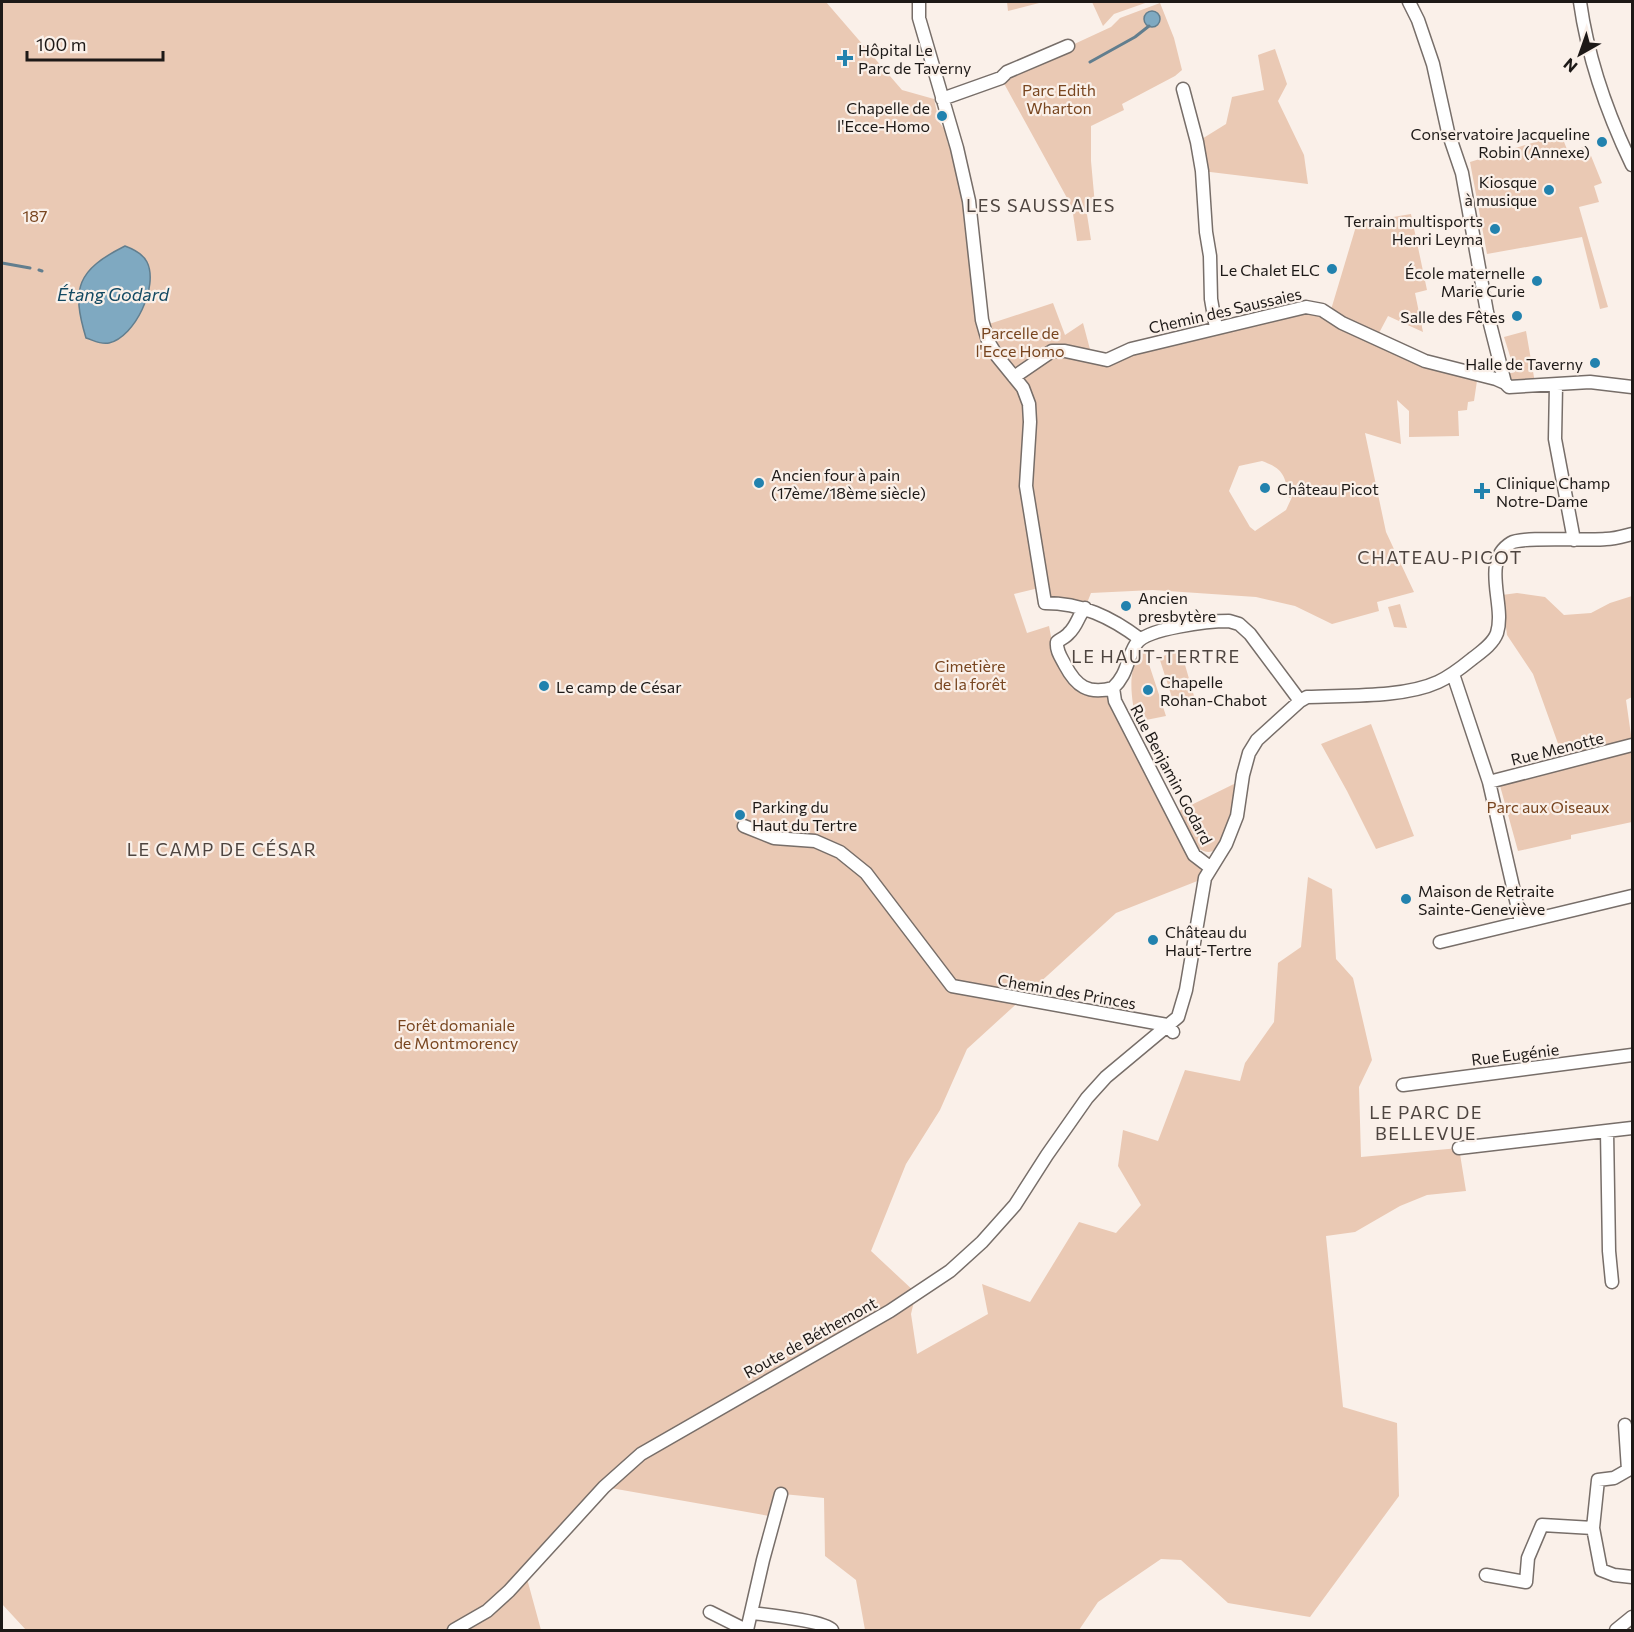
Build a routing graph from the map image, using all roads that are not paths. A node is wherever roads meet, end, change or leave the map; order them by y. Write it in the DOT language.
graph roads {
  1 [pos="920,2"];
  2 [pos="1409,2"];
  3 [pos="1581,2"];
  4 [pos="1068,46"];
  5 [pos="1182,89"];
  6 [pos="942,99"];
  7 [pos="1632,165"];
  8 [pos="1216,328"];
  9 [pos="1499,362"];
  10 [pos="1478,374"];
  11 [pos="1014,377"];
  12 [pos="1505,382"];
  13 [pos="1556,385"];
  14 [pos="1632,387"];
  15 [pos="1632,534"];
  16 [pos="1574,540"];
  17 [pos="1085,608"];
  18 [pos="1140,639"];
  19 [pos="1453,674"];
  20 [pos="1113,688"];
  21 [pos="1300,701"];
  22 [pos="1632,745"];
  23 [pos="1489,782"];
  24 [pos="744,826"];
  25 [pos="1211,868"];
  26 [pos="1632,896"];
  27 [pos="1521,922"];
  28 [pos="1440,942"];
  29 [pos="1166,1030"];
  30 [pos="1632,1055"];
  31 [pos="1402,1085"];
  32 [pos="1632,1128"];
  33 [pos="1606,1131"];
  34 [pos="1459,1148"];
  35 [pos="1612,1282"];
  36 [pos="1625,1425"];
  37 [pos="781,1494"];
  38 [pos="1593,1528"];
  39 [pos="1486,1575"];
  40 [pos="1632,1577"];
  41 [pos="710,1612"];
  42 [pos="752,1613"];
  43 [pos="1632,1617"];
  44 [pos="453,1630"];
  45 [pos="746,1630"];
  46 [pos="832,1630"];
  47 [pos="1616,1630"];
  1 -- 6 [label="street"];
  2 -- 9 [label="street"];
  3 -- 7 [label="street"];
  4 -- 6 [label="street"];
  5 -- 8 [label="street"];
  6 -- 11 [label="street"];
  8 -- 10 [label="street, Chemin des Saussaies"];
  8 -- 11 [label="street, Chemin des Saussaies"];
  9 -- 10 [label="street"];
  9 -- 12 [label="street"];
  10 -- 12 [label="street, Chemin des Saussaies"];
  11 -- 17 [label="street"];
  12 -- 13 [label="street, Chemin des Saussaies"];
  13 -- 14 [label="street"];
  13 -- 16 [label="street"];
  15 -- 16 [label="street"];
  16 -- 19 [label="street"];
  17 -- 18 [label="street"];
  17 -- 20 [label="street"];
  18 -- 20 [label="street"];
  18 -- 21 [label="street"];
  19 -- 21 [label="street"];
  19 -- 23 [label="street"];
  20 -- 25 [label="street, Rue Benjamin Godard"];
  21 -- 25 [label="street"];
  22 -- 23 [label="street, Rue Menotte"];
  23 -- 27 [label="street"];
  24 -- 29 [label="street, Chemin des Princes"];
  25 -- 29 [label="street"];
  26 -- 27 [label="street"];
  27 -- 28 [label="street"];
  29 -- 44 [label="street, Route de Béthemont"];
  30 -- 31 [label="street, Rue Eugénie"];
  32 -- 33 [label="street"];
  33 -- 34 [label="street"];
  33 -- 35 [label="street"];
  36 -- 38 [label="street"];
  37 -- 42 [label="street"];
  38 -- 39 [label="street"];
  38 -- 40 [label="street"];
  41 -- 45 [label="street"];
  42 -- 45 [label="street"];
  42 -- 46 [label="street"];
  43 -- 47 [label="street"];
}
